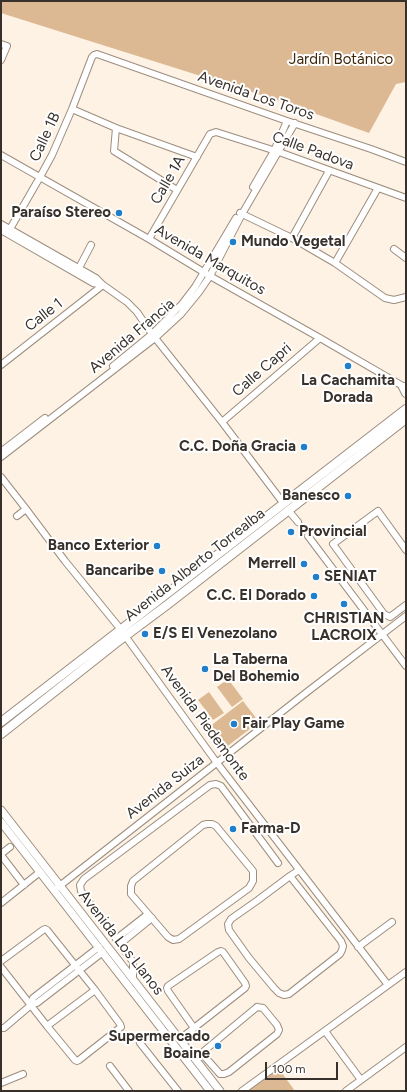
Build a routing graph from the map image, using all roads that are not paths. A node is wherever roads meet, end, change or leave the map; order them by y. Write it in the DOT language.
graph roads {
  1 [pos="1,44"];
  2 [pos="97,54"];
  3 [pos="1,60"];
  4 [pos="72,109"];
  5 [pos="287,121"];
  6 [pos="295,123"];
  7 [pos="116,128"];
  8 [pos="210,134"];
  9 [pos="276,151"];
  10 [pos="1,155"];
  11 [pos="197,157"];
  12 [pos="406,162"];
  13 [pos="329,171"];
  14 [pos="40,178"];
  15 [pos="378,188"];
  16 [pos="177,190"];
  17 [pos="406,198"];
  18 [pos="241,213"];
  19 [pos="1,224"];
  20 [pos="10,229"];
  21 [pos="1,230"];
  22 [pos="292,238"];
  23 [pos="149,239"];
  24 [pos="91,245"];
  25 [pos="394,248"];
  26 [pos="406,258"];
  27 [pos="335,263"];
  28 [pos="79,268"];
  29 [pos="207,274"];
  30 [pos="95,280"];
  31 [pos="103,285"];
  32 [pos="406,298"];
  33 [pos="154,336"];
  34 [pos="320,338"];
  35 [pos="1,365"];
  36 [pos="405,389"];
  37 [pos="405,412"];
  38 [pos="222,422"];
  39 [pos="1,452"];
  40 [pos="1,457"];
  41 [pos="1,477"];
  42 [pos="286,507"];
  43 [pos="26,509"];
  44 [pos="16,516"];
  45 [pos="298,522"];
  46 [pos="308,536"];
  47 [pos="406,550"];
  48 [pos="406,605"];
  49 [pos="406,616"];
  50 [pos="123,634"];
  51 [pos="382,635"];
  52 [pos="406,666"];
  53 [pos="1,722"];
  54 [pos="1,734"];
  55 [pos="217,763"];
  56 [pos="1,810"];
  57 [pos="1,822"];
  58 [pos="124,836"];
  59 [pos="130,844"];
  60 [pos="10,847"];
  61 [pos="1,855"];
  62 [pos="278,863"];
  63 [pos="299,870"];
  64 [pos="40,872"];
  65 [pos="290,876"];
  66 [pos="24,885"];
  67 [pos="57,888"];
  68 [pos="1,903"];
  69 [pos="150,916"];
  70 [pos="392,922"];
  71 [pos="116,939"];
  72 [pos="120,944"];
  73 [pos="358,947"];
  74 [pos="101,950"];
  75 [pos="1,961"];
  76 [pos="1,967"];
  77 [pos="78,968"];
  78 [pos="406,972"];
  79 [pos="133,980"];
  80 [pos="388,985"];
  81 [pos="95,990"];
  82 [pos="31,1006"];
  83 [pos="47,1026"];
  84 [pos="1,1028"];
  85 [pos="194,1028"];
  86 [pos="325,1031"];
  87 [pos="180,1039"];
  88 [pos="140,1043"];
  89 [pos="406,1047"];
  90 [pos="110,1066"];
  91 [pos="212,1066"];
  92 [pos="206,1072"];
  93 [pos="23,1074"];
  94 [pos="361,1080"];
  95 [pos="1,1083"];
  96 [pos="129,1091"];
  97 [pos="178,1091"];
  98 [pos="210,1091"];
  99 [pos="220,1091"];
  100 [pos="242,1091"];
  101 [pos="346,1091"];
  1 -- 3 [label="street"];
  2 -- 4 [label="street, Calle 1B"];
  2 -- 5 [label="street, Avenida Los Toros"];
  4 -- 7 [label="street"];
  4 -- 14 [label="street, Calle 1B"];
  5 -- 6 [label="street, Avenida Los Toros"];
  5 -- 9 [label="street, Avenida Francia"];
  6 -- 9 [label="street, Avenida Francia"];
  6 -- 12 [label="street, Avenida Los Toros"];
  7 -- 11 [label="street"];
  7 -- 16 [label="street"];
  8 -- 9 [label="street, Calle Padova"];
  8 -- 11 [label="street, Calle 1A"];
  9 -- 13 [label="street, Calle Padova"];
  9 -- 18 [label="street, Avenida Francia"];
  10 -- 14 [label="street, Avenida Marquitos"];
  11 -- 16 [label="street, Calle 1A"];
  13 -- 15 [label="street, Calle Padova"];
  13 -- 22 [label="street"];
  14 -- 20 [label="street, Calle 1B"];
  14 -- 23 [label="street, Avenida Marquitos"];
  15 -- 17 [label="street, Calle Padova"];
  15 -- 27 [label="street"];
  16 -- 23 [label="street, Calle 1A"];
  18 -- 22 [label="street"];
  18 -- 29 [label="street, Avenida Francia"];
  19 -- 20 [label="street"];
  20 -- 28 [label="street"];
  21 -- 30 [label="street"];
  22 -- 27 [label="street"];
  23 -- 29 [label="street, Avenida Marquitos"];
  24 -- 28 [label="street"];
  25 -- 26 [label="street"];
  27 -- 32 [label="street"];
  28 -- 30 [label="street"];
  29 -- 33 [label="street, Avenida Francia"];
  29 -- 34 [label="street, Avenida Marquitos"];
  30 -- 31 [label="street"];
  31 -- 33 [label="street"];
  31 -- 35 [label="street, Calle 1"];
  33 -- 38 [label="street"];
  33 -- 39 [label="street, Avenida Francia"];
  33 -- 40 [label="street, Avenida Francia"];
  34 -- 36 [label="street, Avenida Marquitos"];
  34 -- 38 [label="street, Calle Capri"];
  37 -- 42 [label="main road, Avenida Alberto Torrealba"];
  38 -- 42 [label="street"];
  41 -- 43 [label="street, Avenida Piedemonte"];
  42 -- 45 [label="street"];
  42 -- 50 [label="main road, Avenida Alberto Torrealba"];
  43 -- 44 [label="street"];
  43 -- 50 [label="street, Avenida Piedemonte"];
  46 -- 51 [label="street"];
  47 -- 48 [label="street"];
  49 -- 51 [label="street, Avenida Suiza"];
  50 -- 53 [label="main road, Avenida Alberto Torrealba"];
  50 -- 54 [label="main road, Avenida Alberto Torrealba"];
  50 -- 55 [label="street, Avenida Piedemonte"];
  51 -- 52 [label="street"];
  51 -- 55 [label="street, Avenida Suiza"];
  55 -- 58 [label="street, Avenida Suiza"];
  55 -- 63 [label="street, Avenida Piedemonte"];
  56 -- 67 [label="street, Avenida Los Llanos"];
  57 -- 64 [label="street, Avenida Los Llanos"];
  58 -- 59 [label="street"];
  58 -- 67 [label="street, Avenida Suiza"];
  59 -- 62 [label="street"];
  59 -- 71 [label="street"];
  60 -- 61 [label="street"];
  61 -- 66 [label="street"];
  63 -- 65 [label="street"];
  63 -- 73 [label="street, Avenida Piedemonte"];
  64 -- 66 [label="street"];
  64 -- 67 [label="street, Avenida Los Llanos"];
  65 -- 65 [label="street"];
  66 -- 68 [label="street"];
  67 -- 74 [label="street, Avenida Los Llanos"];
  67 -- 79 [label="street, Avenida Los Llanos"];
  69 -- 69 [label="street"];
  69 -- 71 [label="street"];
  69 -- 72 [label="street"];
  70 -- 73 [label="street"];
  71 -- 72 [label="street"];
  72 -- 79 [label="street"];
  73 -- 80 [label="street, Avenida Piedemonte"];
  74 -- 77 [label="street"];
  74 -- 98 [label="street, Avenida Los Llanos"];
  75 -- 77 [label="street"];
  76 -- 82 [label="street"];
  77 -- 81 [label="street"];
  77 -- 82 [label="street"];
  78 -- 80 [label="street"];
  79 -- 87 [label="street, Avenida Los Llanos"];
  80 -- 86 [label="street"];
  81 -- 83 [label="street"];
  81 -- 83 [label="street"];
  82 -- 83 [label="street"];
  82 -- 84 [label="street"];
  85 -- 85 [label="street"];
  85 -- 87 [label="street"];
  86 -- 94 [label="street"];
  86 -- 100 [label="street"];
  87 -- 92 [label="street, Avenida Los Llanos"];
  88 -- 97 [label="street"];
  89 -- 94 [label="street"];
  90 -- 96 [label="street"];
  91 -- 91 [label="street"];
  91 -- 92 [label="street"];
  92 -- 99 [label="street, Avenida Los Llanos"];
  93 -- 95 [label="street"];
  94 -- 101 [label="street"];
}
